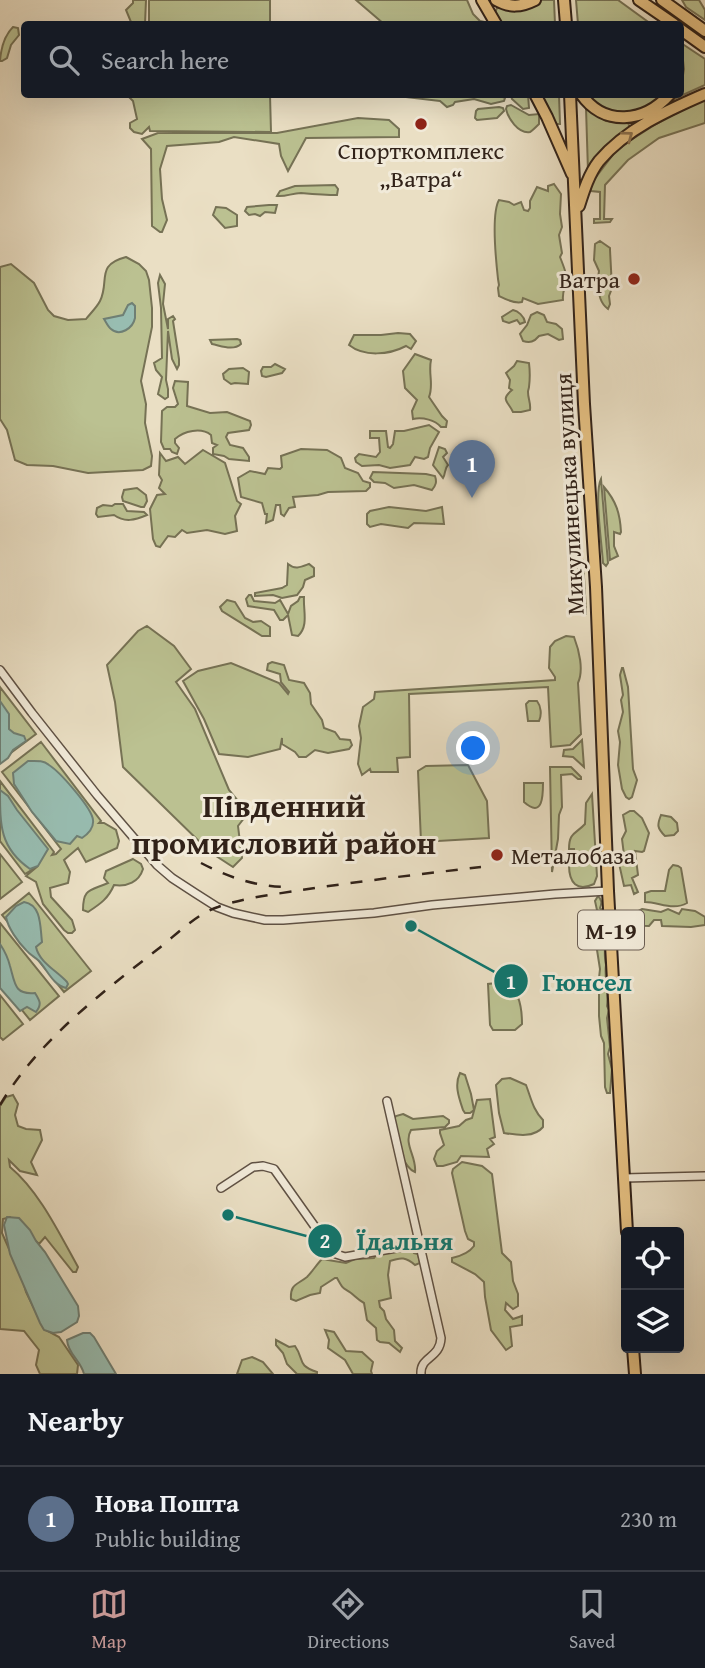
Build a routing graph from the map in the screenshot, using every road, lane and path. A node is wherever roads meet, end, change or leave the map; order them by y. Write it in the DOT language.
graph roads {
  1 [pos="482,0"];
  2 [pos="496,0"];
  3 [pos="535,0"];
  4 [pos="564,0"];
  5 [pos="639,0"];
  6 [pos="662,0"];
  7 [pos="658,13"];
  8 [pos="494,21"];
  9 [pos="566,21"];
  10 [pos="662,21"];
  11 [pos="670,21"];
  12 [pos="684,31"];
  13 [pos="705,31"];
  14 [pos="705,47"];
  15 [pos="705,94"];
  16 [pos="537,98"];
  17 [pos="570,98"];
  18 [pos="584,98"];
  19 [pos="666,98"];
  20 [pos="575,180"];
  21 [pos="576,212"];
  22 [pos="0,670"];
  23 [pos="608,891"];
  24 [pos="387,1101"];
  25 [pos="705,1176"];
  26 [pos="624,1178"];
  27 [pos="221,1188"];
  28 [pos="627,1227"];
  29 [pos="419,1244"];
  30 [pos="633,1353"];
  31 [pos="421,1374"];
  32 [pos="635,1374"];
  1 -- 8 [label="highway"];
  2 -- 3 [label="highway"];
  4 -- 9 [label="highway"];
  5 -- 7 [label="highway"];
  6 -- 13 [label="highway"];
  7 -- 10 [label="highway"];
  7 -- 11 [label="highway"];
  12 -- 14 [label="highway"];
  21 -- 15 [label="highway, М-19, one-way"];
  16 -- 20 [label="highway"];
  17 -- 20 [label="highway, Микулинецька вулиця / М-19"];
  18 -- 19 [label="highway"];
  20 -- 21 [label="highway, Микулинецька вулиця / М-19"];
  21 -- 23 [label="highway, Микулинецька вулиця / М-19"];
  22 -- 23 [label="street"];
  23 -- 26 [label="highway, Микулинецька вулиця / М-19"];
  24 -- 29 [label="street"];
  25 -- 26 [label="street"];
  26 -- 28 [label="highway, Микулинецька вулиця / М-19"];
  27 -- 29 [label="street"];
  29 -- 31 [label="street"];
  30 -- 32 [label="highway"];
}
